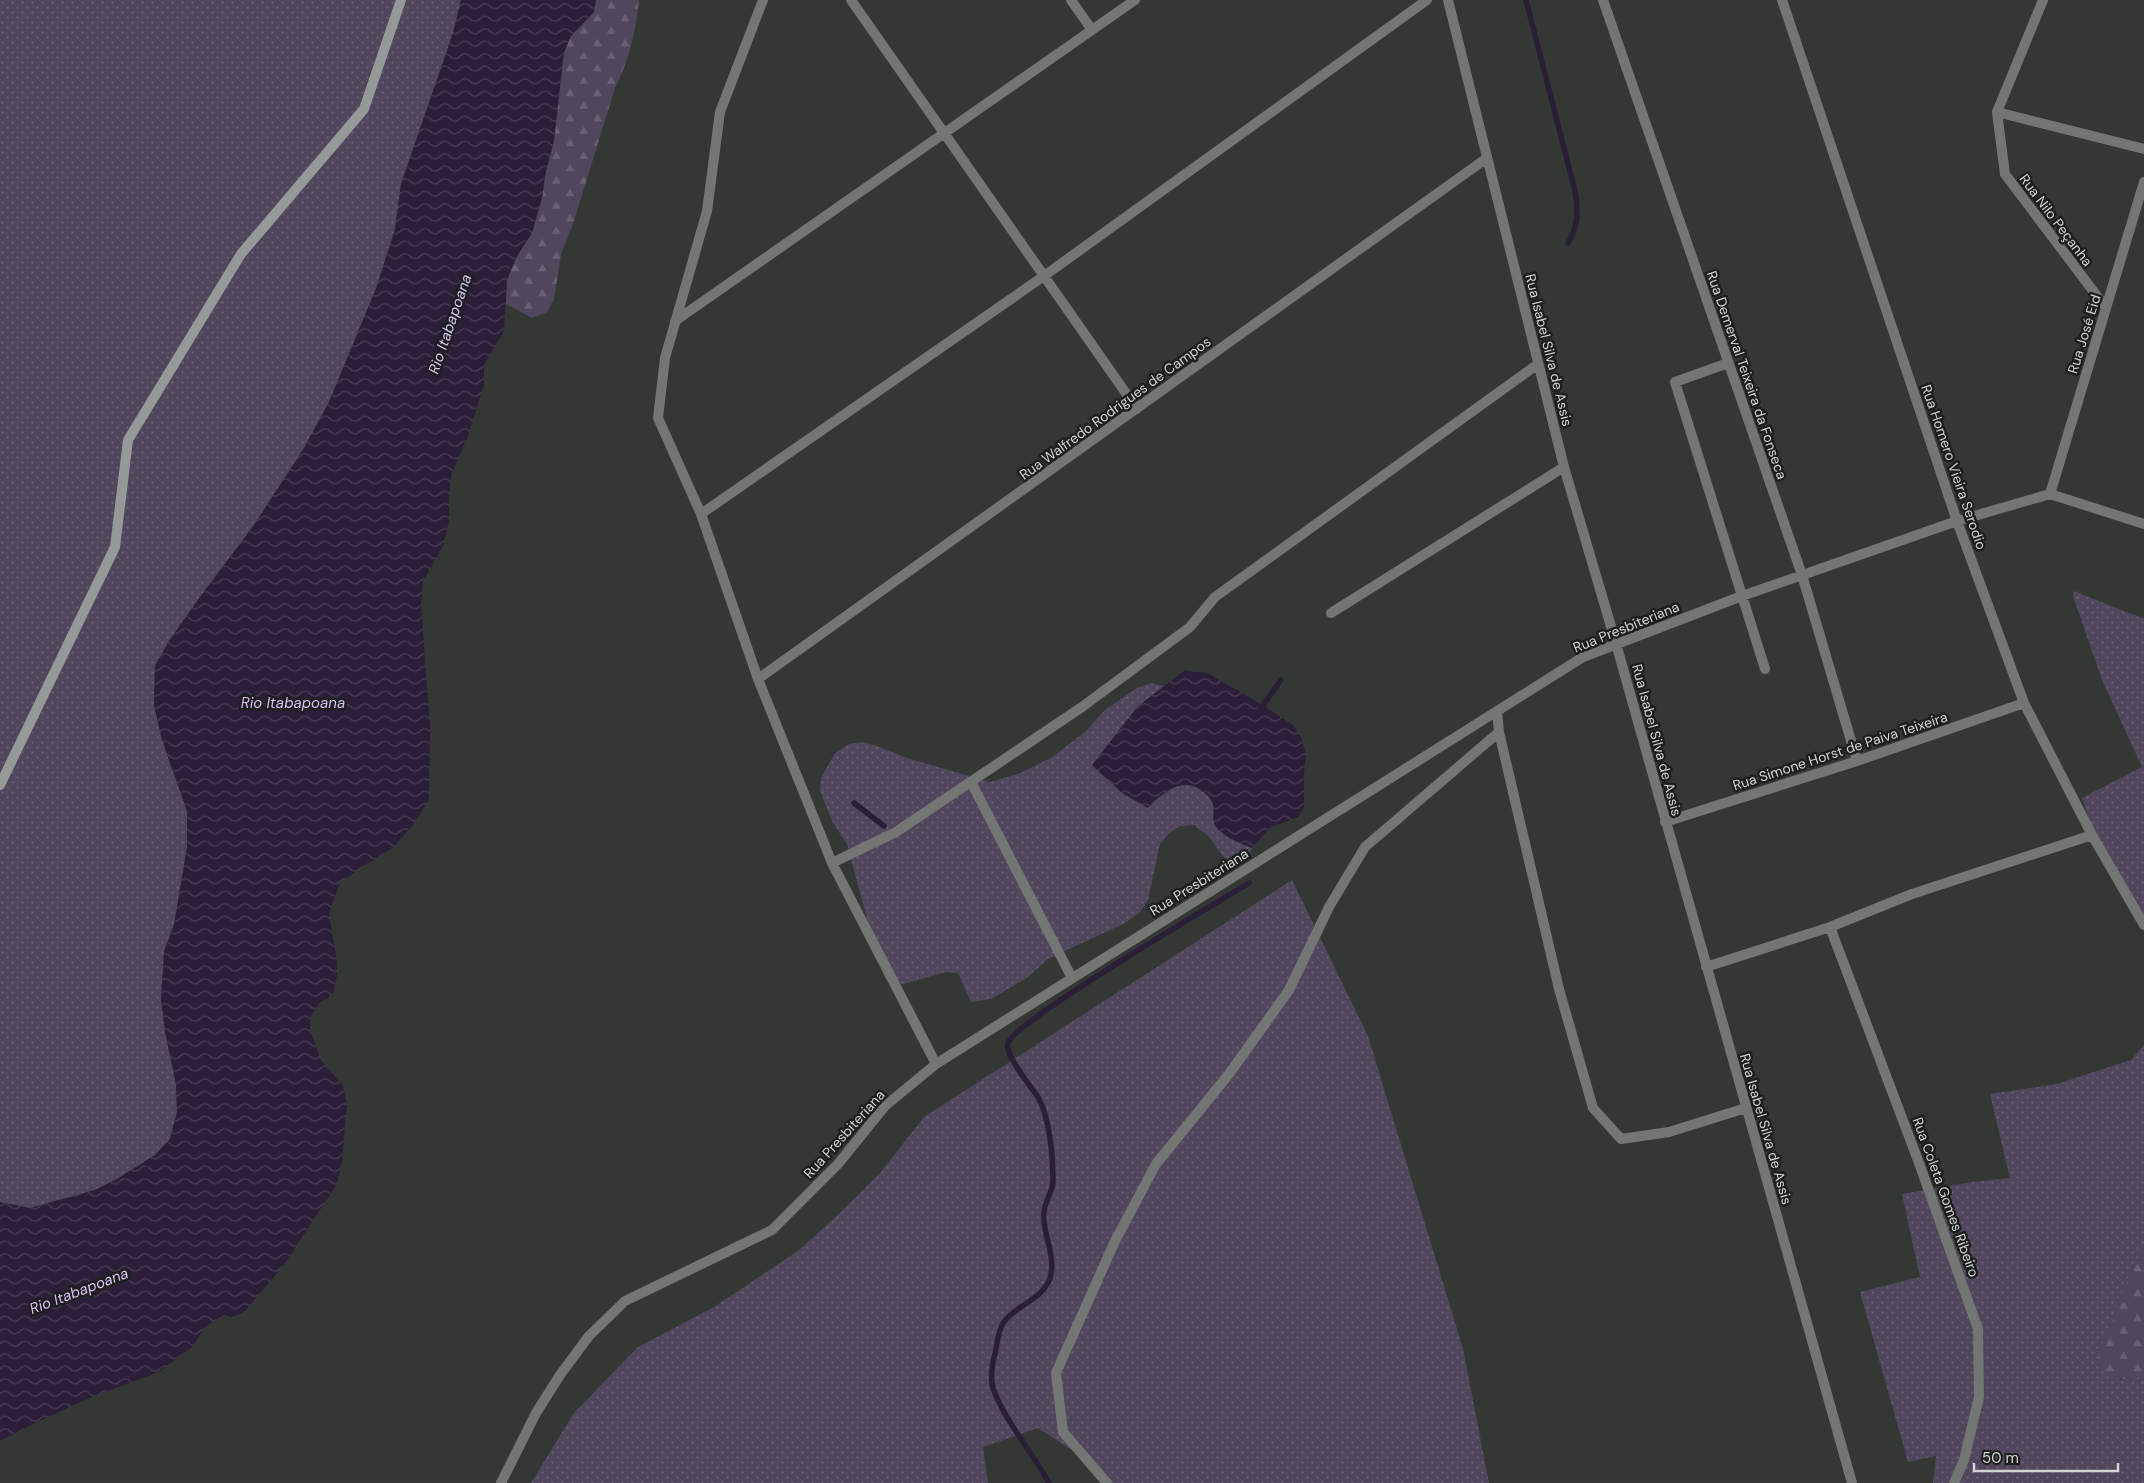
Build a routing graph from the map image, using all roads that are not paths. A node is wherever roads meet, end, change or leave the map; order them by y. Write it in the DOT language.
graph roads {
  1 [pos="401,0"];
  2 [pos="763,0"];
  3 [pos="851,0"];
  4 [pos="1071,0"];
  5 [pos="1134,0"];
  6 [pos="1427,0"];
  7 [pos="1448,0"];
  8 [pos="1603,0"];
  9 [pos="1782,0"];
  10 [pos="2043,0"];
  11 [pos="1092,30"];
  12 [pos="1997,112"];
  13 [pos="944,134"];
  14 [pos="2144,149"];
  15 [pos="1487,158"];
  16 [pos="2144,182"];
  17 [pos="1044,276"];
  18 [pos="2106,308"];
  19 [pos="675,321"];
  20 [pos="1728,363"];
  21 [pos="1538,364"];
  22 [pos="1137,409"];
  23 [pos="1564,467"];
  24 [pos="2050,494"];
  25 [pos="701,514"];
  26 [pos="1957,521"];
  27 [pos="2144,524"];
  28 [pos="1802,575"];
  29 [pos="1742,596"];
  30 [pos="1331,613"];
  31 [pos="1616,644"];
  32 [pos="1765,669"];
  33 [pos="758,679"];
  34 [pos="2024,703"];
  35 [pos="1497,711"];
  36 [pos="1499,732"];
  37 [pos="1857,761"];
  38 [pos="971,782"];
  39 [pos="0,785"];
  40 [pos="1665,822"];
  41 [pos="2092,835"];
  42 [pos="832,863"];
  43 [pos="2144,925"];
  44 [pos="1830,927"];
  45 [pos="1706,967"];
  46 [pos="1072,978"];
  47 [pos="936,1064"];
  48 [pos="1746,1108"];
  49 [pos="501,1483"];
  50 [pos="1107,1483"];
  51 [pos="1852,1483"];
  52 [pos="1954,1483"];
  1 -- 39 [label="street"];
  2 -- 19 [label="street"];
  3 -- 13 [label="street"];
  4 -- 11 [label="street"];
  5 -- 11 [label="street"];
  6 -- 17 [label="street"];
  7 -- 15 [label="street, Rua Isabel Silva de Assis"];
  8 -- 20 [label="street, Rua Demerval Teixeira da Fonseca"];
  9 -- 26 [label="street, Rua Homero Vieira Serodio"];
  10 -- 12 [label="street, Rua Nilo Peçanha"];
  11 -- 13 [label="street"];
  12 -- 14 [label="street"];
  12 -- 18 [label="street, Rua Nilo Peçanha"];
  13 -- 17 [label="street"];
  13 -- 19 [label="street"];
  15 -- 21 [label="street, Rua Isabel Silva de Assis"];
  15 -- 22 [label="street, Rua Walfredo Rodrigues de Campos"];
  16 -- 18 [label="street, Rua José Eid"];
  17 -- 22 [label="street"];
  17 -- 25 [label="street"];
  18 -- 24 [label="street, Rua José Eid"];
  19 -- 25 [label="street"];
  20 -- 28 [label="street, Rua Demerval Teixeira da Fonseca"];
  20 -- 29 [label="street"];
  21 -- 23 [label="street, Rua Isabel Silva de Assis"];
  21 -- 38 [label="street"];
  22 -- 33 [label="street, Rua Walfredo Rodrigues de Campos"];
  23 -- 30 [label="street"];
  23 -- 31 [label="street, Rua Isabel Silva de Assis"];
  24 -- 26 [label="street, Rua Presbiteriana"];
  24 -- 27 [label="street"];
  25 -- 33 [label="street"];
  26 -- 28 [label="street, Rua Presbiteriana"];
  26 -- 34 [label="street, Rua Homero Vieira Serodio"];
  28 -- 29 [label="street, Rua Presbiteriana"];
  28 -- 37 [label="street, Rua Demerval Teixeira da Fonseca"];
  29 -- 31 [label="street, Rua Presbiteriana"];
  29 -- 32 [label="street"];
  31 -- 35 [label="street, Rua Presbiteriana"];
  31 -- 40 [label="street, Rua Isabel Silva de Assis"];
  33 -- 42 [label="street"];
  34 -- 37 [label="street, Rua Simone Horst de Paiva Teixeira"];
  34 -- 41 [label="street, Rua Homero Vieira Serodio"];
  35 -- 36 [label="street"];
  35 -- 46 [label="street, Rua Presbiteriana"];
  36 -- 48 [label="street"];
  36 -- 50 [label="street"];
  37 -- 40 [label="street, Rua Simone Horst de Paiva Teixeira"];
  38 -- 42 [label="street"];
  38 -- 46 [label="street"];
  40 -- 45 [label="street, Rua Isabel Silva de Assis"];
  41 -- 43 [label="street, Rua Homero Vieira Serodio"];
  41 -- 44 [label="street"];
  42 -- 47 [label="street"];
  44 -- 45 [label="street"];
  44 -- 52 [label="street, Rua Coleta Gomes Ribeiro"];
  45 -- 48 [label="street, Rua Isabel Silva de Assis"];
  46 -- 47 [label="street, Rua Presbiteriana"];
  47 -- 49 [label="street, Rua Presbiteriana"];
  48 -- 51 [label="street, Rua Isabel Silva de Assis"];
}
